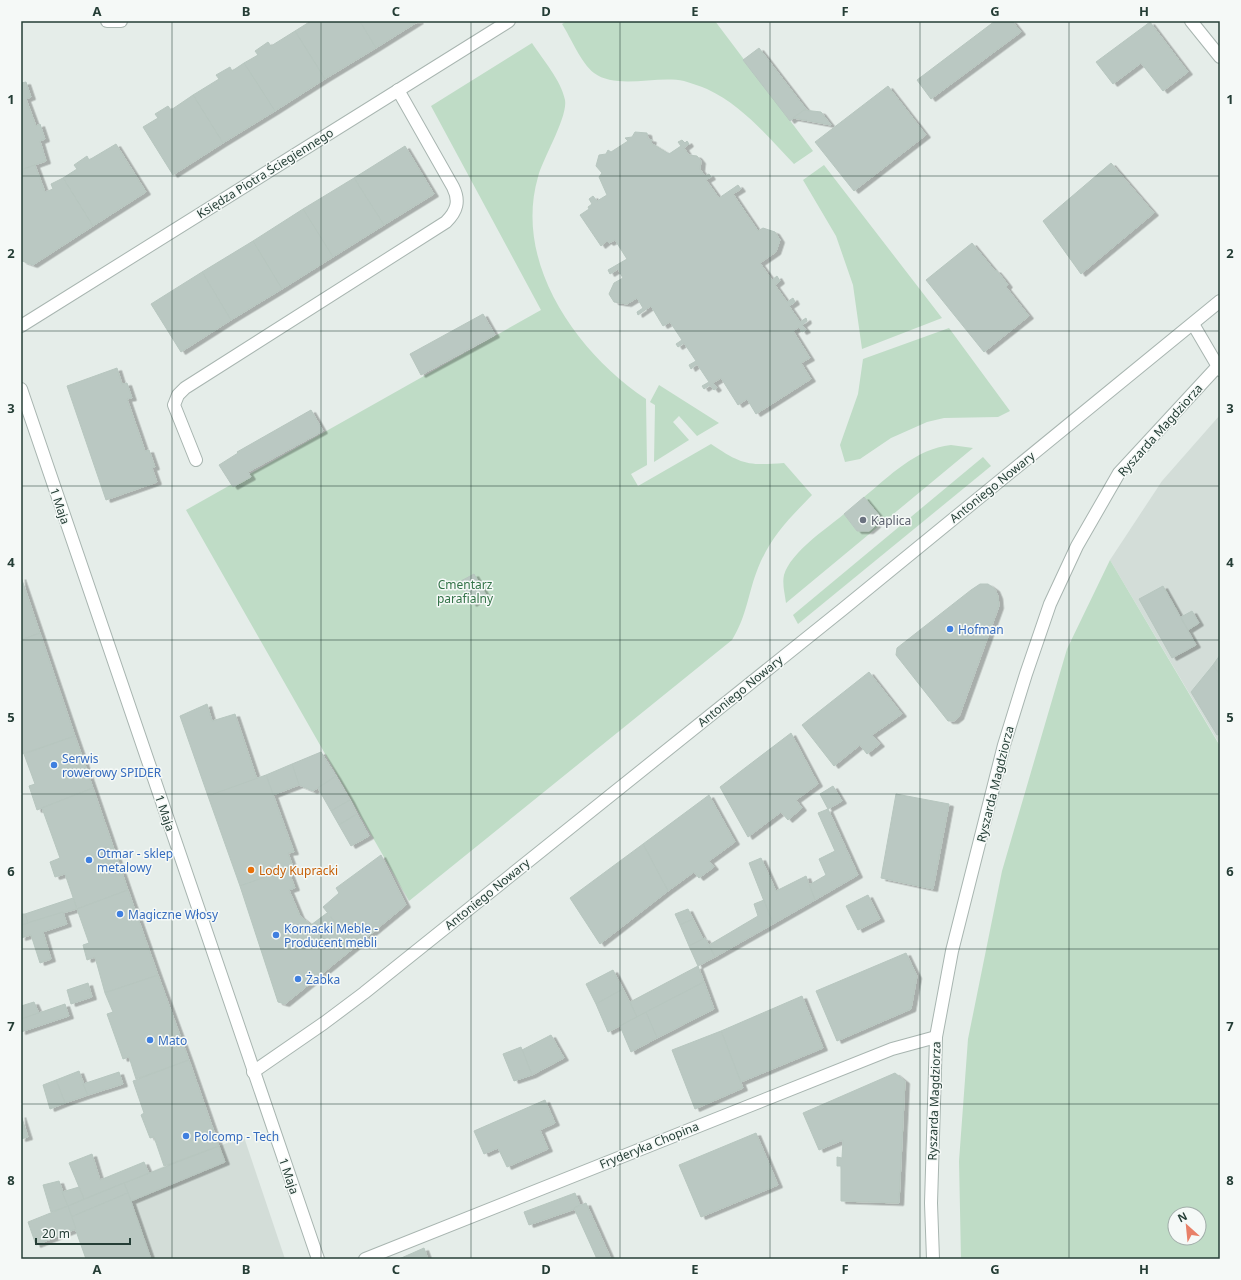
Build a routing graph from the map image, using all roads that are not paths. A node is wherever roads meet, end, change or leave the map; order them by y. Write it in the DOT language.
graph roads {
  1 [pos="107,21"];
  2 [pos="121,21"];
  3 [pos="509,21"];
  4 [pos="1191,21"];
  5 [pos="1220,57"];
  6 [pos="398,90"];
  7 [pos="1220,301"];
  8 [pos="1193,324"];
  9 [pos="21,326"];
  10 [pos="1219,368"];
  11 [pos="21,389"];
  12 [pos="196,460"];
  13 [pos="936,1037"];
  14 [pos="253,1072"];
  15 [pos="318,1259"];
  16 [pos="365,1259"];
  17 [pos="933,1259"];
  1 -- 2 [label="street"];
  3 -- 6 [label="street, Księdza Piotra Ściegiennego"];
  4 -- 5 [label="street"];
  6 -- 9 [label="street, Księdza Piotra Ściegiennego"];
  6 -- 12 [label="street"];
  7 -- 8 [label="street, Antoniego Nowary"];
  8 -- 10 [label="street"];
  8 -- 14 [label="street, Antoniego Nowary"];
  10 -- 13 [label="street, Ryszarda Magdziorza"];
  11 -- 14 [label="street, 1 Maja"];
  13 -- 16 [label="street, Fryderyka Chopina"];
  13 -- 17 [label="street, Ryszarda Magdziorza"];
  14 -- 15 [label="street, 1 Maja"];
}
